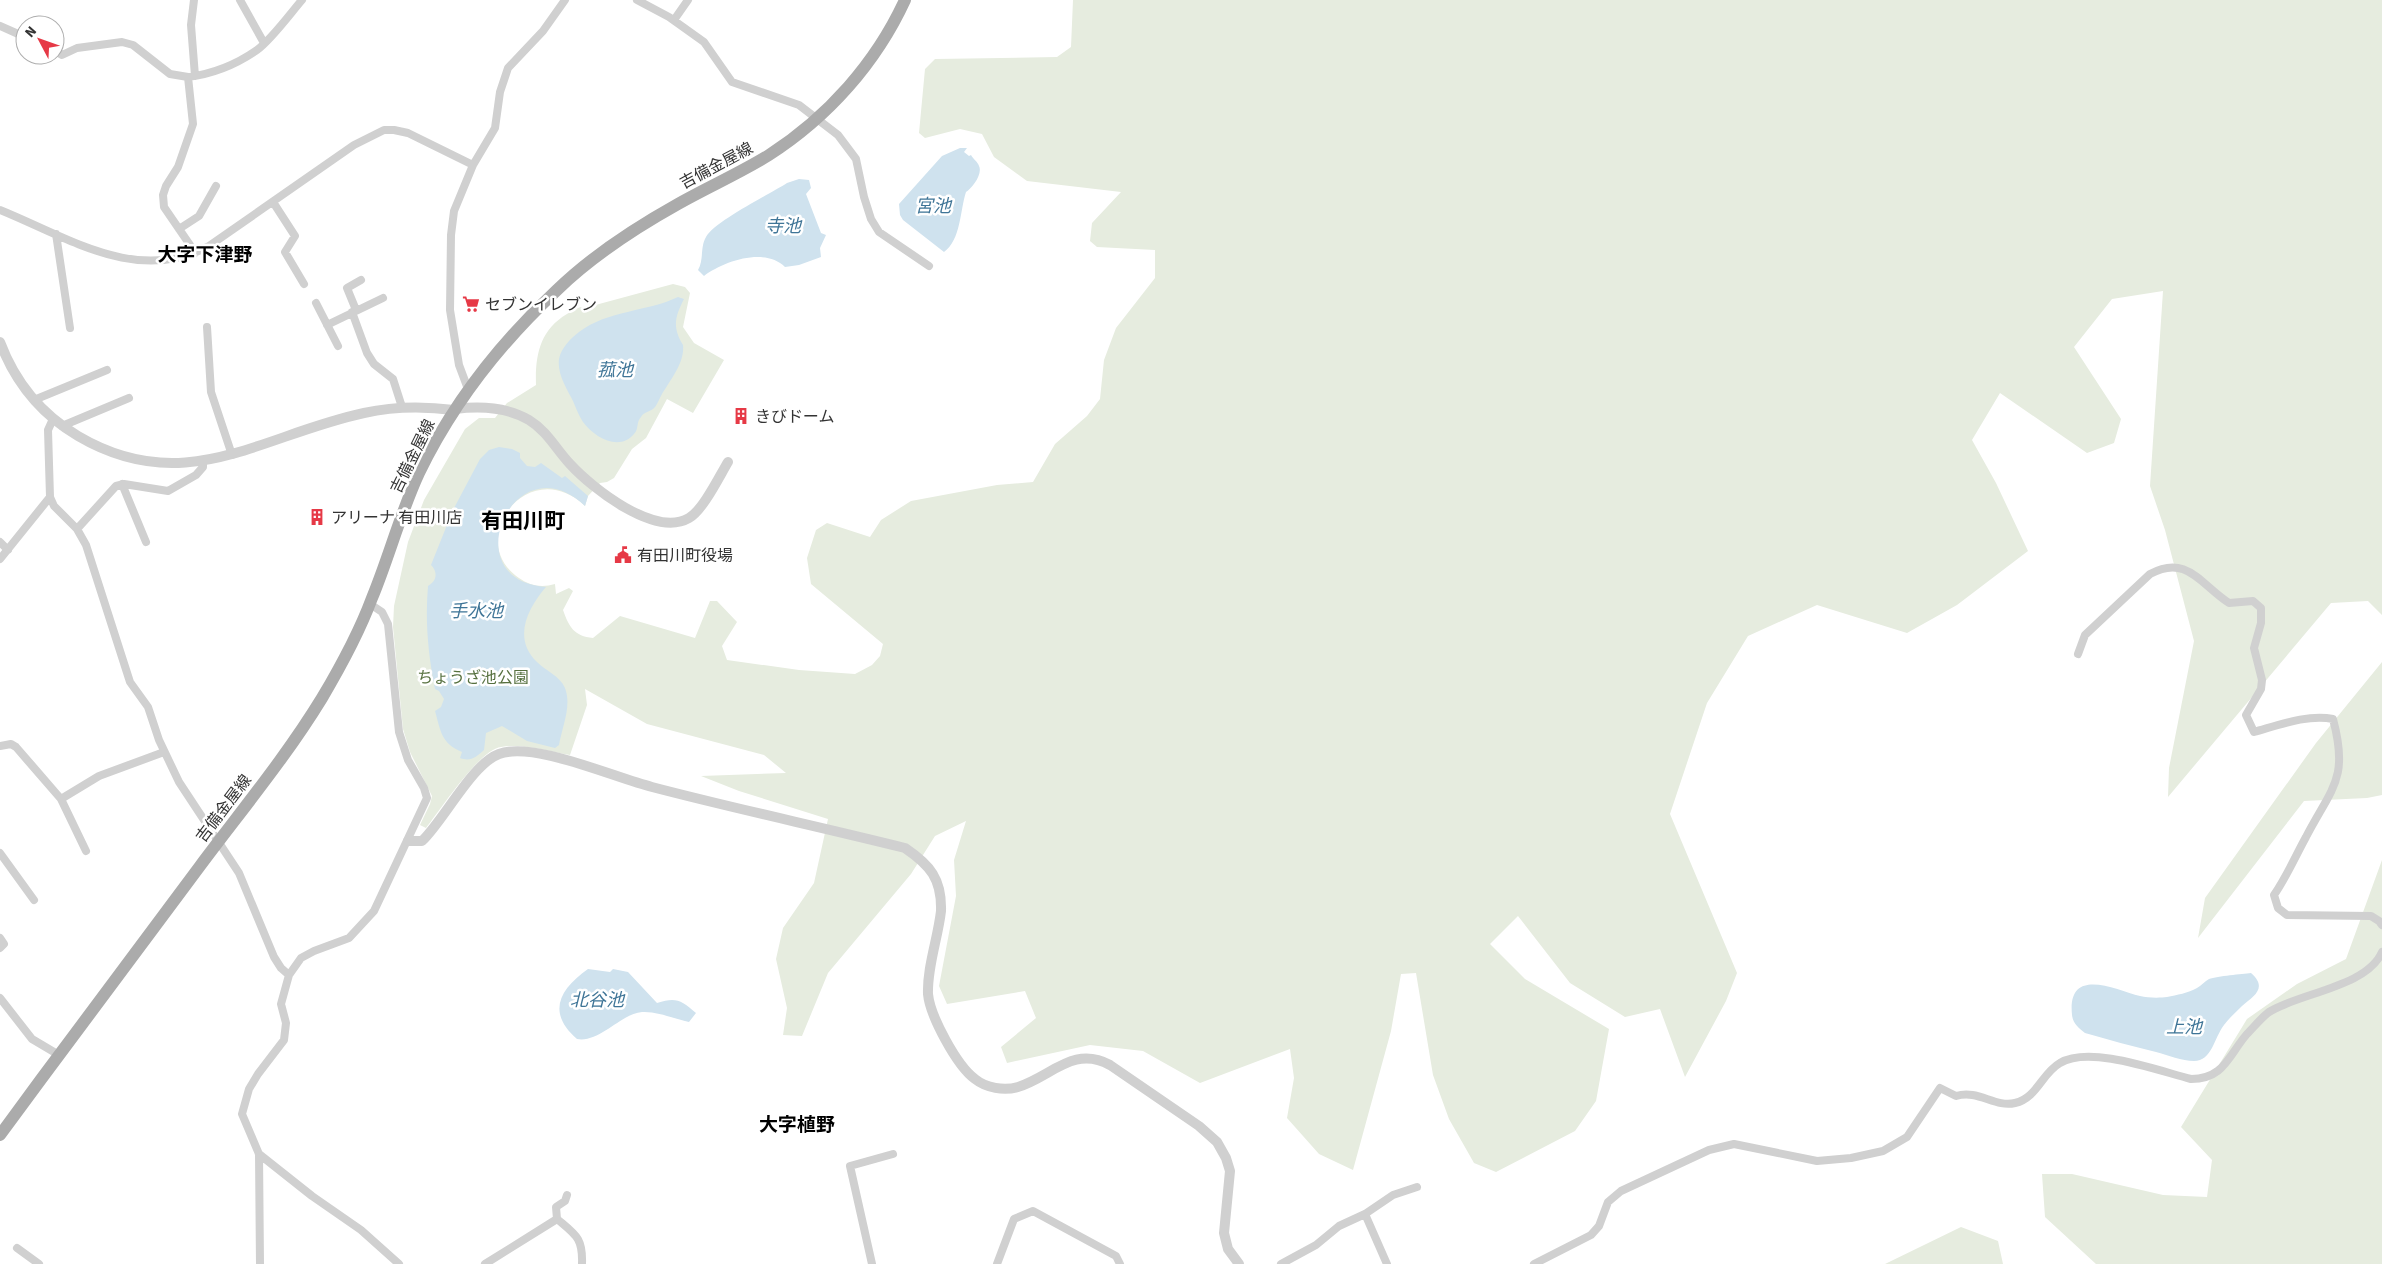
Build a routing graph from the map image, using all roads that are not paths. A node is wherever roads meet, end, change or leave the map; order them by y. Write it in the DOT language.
graph roads {
  1 [pos="194,0"];
  2 [pos="240,0"];
  3 [pos="302,0"];
  4 [pos="566,0"];
  5 [pos="637,0"];
  6 [pos="688,0"];
  7 [pos="905,0"];
  8 [pos="674,20"];
  9 [pos="0,26"];
  10 [pos="15,33"];
  11 [pos="264,43"];
  12 [pos="65,53"];
  13 [pos="192,76"];
  14 [pos="816,120"];
  15 [pos="473,165"];
  16 [pos="216,186"];
  17 [pos="273,202"];
  18 [pos="0,210"];
  19 [pos="179,229"];
  20 [pos="56,234"];
  21 [pos="194,254"];
  22 [pos="929,266"];
  23 [pos="361,280"];
  24 [pos="304,284"];
  25 [pos="383,298"];
  26 [pos="316,303"];
  27 [pos="354,311"];
  28 [pos="327,325"];
  29 [pos="207,327"];
  30 [pos="70,328"];
  31 [pos="0,342"];
  32 [pos="338,346"];
  33 [pos="107,370"];
  34 [pos="468,389"];
  35 [pos="129,398"];
  36 [pos="34,400"];
  37 [pos="402,407"];
  38 [pos="454,410"];
  39 [pos="53,419"];
  40 [pos="62,426"];
  41 [pos="232,456"];
  42 [pos="202,462"];
  43 [pos="728,462"];
  44 [pos="122,484"];
  45 [pos="50,497"];
  46 [pos="77,528"];
  47 [pos="0,542"];
  48 [pos="146,542"];
  49 [pos="8,550"];
  50 [pos="0,560"];
  51 [pos="370,604"];
  52 [pos="2078,654"];
  53 [pos="0,746"];
  54 [pos="164,752"];
  55 [pos="61,799"];
  56 [pos="408,841"];
  57 [pos="218,842"];
  58 [pos="86,851"];
  59 [pos="0,853"];
  60 [pos="34,900"];
  61 [pos="2382,926"];
  62 [pos="0,938"];
  63 [pos="0,948"];
  64 [pos="2382,952"];
  65 [pos="289,975"];
  66 [pos="0,998"];
  67 [pos="59,1055"];
  68 [pos="0,1135"];
  69 [pos="259,1154"];
  70 [pos="893,1154"];
  71 [pos="1417,1187"];
  72 [pos="567,1195"];
  73 [pos="1365,1214"];
  74 [pos="557,1219"];
  75 [pos="17,1248"];
  76 [pos="39,1264"];
  77 [pos="260,1264"];
  78 [pos="399,1264"];
  79 [pos="485,1264"];
  80 [pos="582,1264"];
  81 [pos="872,1264"];
  82 [pos="997,1264"];
  83 [pos="1120,1264"];
  84 [pos="1239,1264"];
  85 [pos="1281,1264"];
  86 [pos="1387,1264"];
  87 [pos="1534,1264"];
  1 -- 13 [label="street"];
  2 -- 11 [label="street"];
  3 -- 11 [label="street"];
  4 -- 15 [label="street"];
  5 -- 8 [label="street"];
  6 -- 8 [label="street"];
  7 -- 14 [label="main road, 吉備金屋線"];
  8 -- 14 [label="street"];
  9 -- 10 [label="street"];
  11 -- 13 [label="street"];
  12 -- 13 [label="street"];
  13 -- 19 [label="street"];
  14 -- 22 [label="street"];
  14 -- 34 [label="main road, 吉備金屋線"];
  15 -- 17 [label="street"];
  15 -- 34 [label="street"];
  16 -- 19 [label="street"];
  17 -- 21 [label="street"];
  17 -- 24 [label="street"];
  18 -- 20 [label="street"];
  19 -- 21 [label="street"];
  20 -- 21 [label="street"];
  20 -- 30 [label="street"];
  23 -- 27 [label="street"];
  25 -- 27 [label="street"];
  26 -- 28 [label="street"];
  27 -- 28 [label="street"];
  27 -- 37 [label="street"];
  28 -- 32 [label="street"];
  29 -- 41 [label="street"];
  31 -- 36 [label="street"];
  33 -- 36 [label="street"];
  34 -- 38 [label="main road, 吉備金屋線"];
  35 -- 40 [label="street"];
  36 -- 39 [label="street"];
  37 -- 38 [label="street"];
  37 -- 41 [label="street"];
  38 -- 43 [label="street"];
  38 -- 51 [label="main road, 吉備金屋線"];
  39 -- 40 [label="street"];
  39 -- 45 [label="street"];
  40 -- 42 [label="street"];
  41 -- 42 [label="street"];
  42 -- 44 [label="street"];
  44 -- 46 [label="street"];
  44 -- 48 [label="street"];
  45 -- 46 [label="street"];
  45 -- 49 [label="street"];
  46 -- 54 [label="street"];
  47 -- 49 [label="street"];
  49 -- 50 [label="street"];
  51 -- 56 [label="street"];
  51 -- 57 [label="main road, 吉備金屋線"];
  52 -- 61 [label="street"];
  53 -- 55 [label="street"];
  54 -- 55 [label="street"];
  54 -- 57 [label="street"];
  55 -- 58 [label="street"];
  56 -- 65 [label="street"];
  56 -- 84 [label="street"];
  57 -- 65 [label="street"];
  57 -- 67 [label="main road, 吉備金屋線"];
  59 -- 60 [label="street"];
  62 -- 63 [label="street"];
  64 -- 87 [label="street"];
  65 -- 69 [label="street"];
  66 -- 67 [label="street"];
  67 -- 68 [label="main road, 吉備金屋線"];
  69 -- 77 [label="street"];
  69 -- 78 [label="street"];
  70 -- 81 [label="street"];
  71 -- 73 [label="street"];
  72 -- 74 [label="street"];
  73 -- 85 [label="street"];
  73 -- 86 [label="street"];
  74 -- 79 [label="street"];
  74 -- 80 [label="street"];
  75 -- 76 [label="street"];
  82 -- 83 [label="street"];
}
